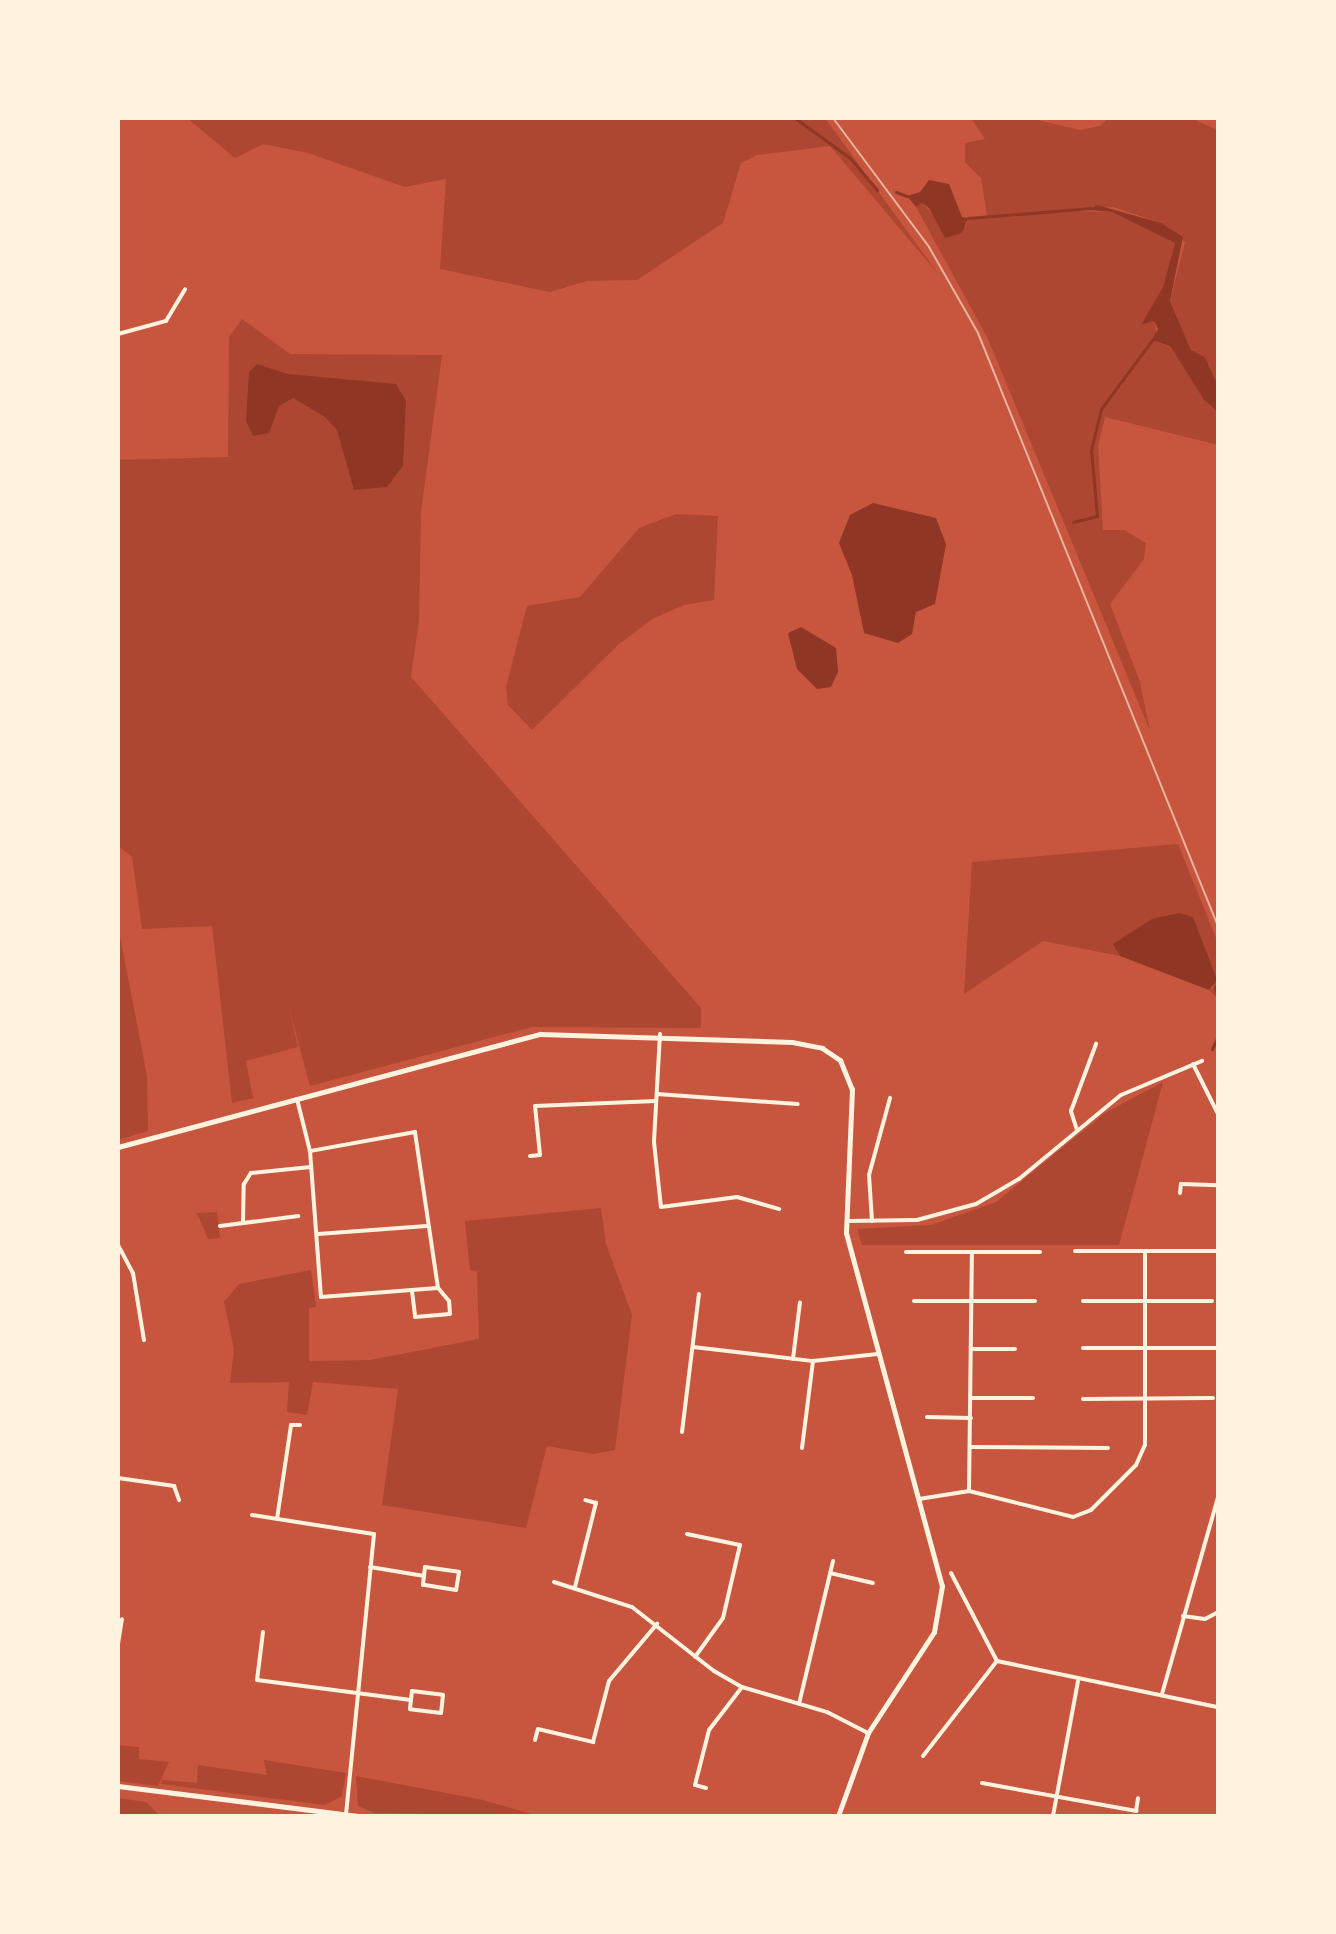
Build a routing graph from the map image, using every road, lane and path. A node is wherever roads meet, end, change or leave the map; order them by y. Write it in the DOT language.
graph roads {
  1 [pos="185,289"];
  2 [pos="118,334"];
  3 [pos="660,1034"];
  4 [pos="1096,1044"];
  5 [pos="1202,1061"];
  6 [pos="1193,1064"];
  7 [pos="657,1094"];
  8 [pos="890,1098"];
  9 [pos="297,1099"];
  10 [pos="656,1101"];
  11 [pos="798,1104"];
  12 [pos="1218,1114"];
  13 [pos="1077,1130"];
  14 [pos="118,1147"];
  15 [pos="310,1151"];
  16 [pos="530,1156"];
  17 [pos="311,1167"];
  18 [pos="1218,1185"];
  19 [pos="1180,1193"];
  20 [pos="779,1209"];
  21 [pos="298,1216"];
  22 [pos="844,1221"];
  23 [pos="872,1221"];
  24 [pos="243,1223"];
  25 [pos="220,1226"];
  26 [pos="427,1226"];
  27 [pos="318,1234"];
  28 [pos="118,1245"];
  29 [pos="1075,1251"];
  30 [pos="1145,1251"];
  31 [pos="1218,1251"];
  32 [pos="906,1252"];
  33 [pos="972,1252"];
  34 [pos="1040,1252"];
  35 [pos="438,1288"];
  36 [pos="412,1291"];
  37 [pos="699,1294"];
  38 [pos="914,1301"];
  39 [pos="971,1301"];
  40 [pos="1035,1301"];
  41 [pos="1083,1301"];
  42 [pos="1145,1301"];
  43 [pos="1212,1301"];
  44 [pos="800,1302"];
  45 [pos="144,1340"];
  46 [pos="693,1347"];
  47 [pos="1083,1348"];
  48 [pos="1145,1348"];
  49 [pos="1218,1348"];
  50 [pos="971,1349"];
  51 [pos="1015,1349"];
  52 [pos="878,1354"];
  53 [pos="793,1359"];
  54 [pos="813,1361"];
  55 [pos="971,1398"];
  56 [pos="1033,1398"];
  57 [pos="1145,1398"];
  58 [pos="1213,1398"];
  59 [pos="1083,1399"];
  60 [pos="927,1417"];
  61 [pos="971,1418"];
  62 [pos="300,1425"];
  63 [pos="682,1432"];
  64 [pos="971,1447"];
  65 [pos="802,1448"];
  66 [pos="1108,1448"];
  67 [pos="118,1478"];
  68 [pos="969,1491"];
  69 [pos="1218,1498"];
  70 [pos="917,1499"];
  71 [pos="179,1500"];
  72 [pos="585,1500"];
  73 [pos="252,1515"];
  74 [pos="277,1519"];
  75 [pos="687,1534"];
  76 [pos="833,1561"];
  77 [pos="370,1567"];
  78 [pos="830,1573"];
  79 [pos="951,1573"];
  80 [pos="424,1576"];
  81 [pos="554,1582"];
  82 [pos="873,1583"];
  83 [pos="575,1587"];
  84 [pos="1218,1612"];
  85 [pos="1183,1616"];
  86 [pos="122,1619"];
  87 [pos="657,1624"];
  88 [pos="263,1632"];
  89 [pos="118,1644"];
  90 [pos="695,1657"];
  91 [pos="997,1661"];
  92 [pos="1078,1680"];
  93 [pos="742,1687"];
  94 [pos="358,1693"];
  95 [pos="1162,1694"];
  96 [pos="411,1700"];
  97 [pos="799,1704"];
  98 [pos="1218,1707"];
  99 [pos="868,1733"];
  100 [pos="535,1740"];
  101 [pos="923,1756"];
  102 [pos="982,1783"];
  103 [pos="118,1786"];
  104 [pos="706,1788"];
  105 [pos="1057,1797"];
  106 [pos="1138,1798"];
  107 [pos="346,1814"];
  108 [pos="360,1816"];
  109 [pos="838,1816"];
  110 [pos="1053,1816"];
  1 -- 2 [label="street"];
  3 -- 7 [label="street"];
  3 -- 9 [label="street"];
  3 -- 22 [label="street"];
  4 -- 13 [label="street"];
  5 -- 6 [label="street"];
  6 -- 12 [label="street"];
  6 -- 13 [label="street"];
  7 -- 10 [label="street"];
  7 -- 11 [label="street"];
  8 -- 23 [label="street"];
  9 -- 14 [label="street"];
  9 -- 15 [label="street"];
  10 -- 16 [label="street"];
  10 -- 20 [label="street"];
  13 -- 23 [label="street"];
  15 -- 17 [label="street"];
  15 -- 26 [label="street"];
  17 -- 24 [label="street"];
  17 -- 27 [label="street"];
  18 -- 19 [label="street"];
  21 -- 24 [label="street"];
  22 -- 23 [label="street"];
  22 -- 52 [label="street"];
  24 -- 25 [label="street"];
  26 -- 27 [label="street"];
  26 -- 35 [label="street"];
  27 -- 36 [label="street"];
  28 -- 45 [label="street"];
  29 -- 30 [label="street"];
  30 -- 31 [label="street"];
  30 -- 42 [label="street"];
  32 -- 33 [label="street"];
  33 -- 34 [label="street"];
  33 -- 39 [label="street"];
  35 -- 36 [label="street"];
  35 -- 36 [label="street"];
  37 -- 46 [label="street"];
  38 -- 39 [label="street"];
  39 -- 40 [label="street"];
  39 -- 50 [label="street"];
  41 -- 42 [label="street"];
  42 -- 43 [label="street"];
  42 -- 48 [label="street"];
  44 -- 53 [label="street"];
  46 -- 53 [label="street"];
  46 -- 63 [label="street"];
  47 -- 48 [label="street"];
  48 -- 49 [label="street"];
  48 -- 57 [label="street"];
  50 -- 51 [label="street"];
  50 -- 55 [label="street"];
  52 -- 54 [label="street"];
  52 -- 70 [label="street"];
  53 -- 54 [label="street"];
  54 -- 65 [label="street"];
  55 -- 56 [label="street"];
  55 -- 61 [label="street"];
  57 -- 58 [label="street"];
  57 -- 59 [label="street"];
  57 -- 68 [label="street"];
  60 -- 61 [label="street"];
  61 -- 64 [label="street"];
  62 -- 74 [label="street"];
  64 -- 66 [label="street"];
  64 -- 68 [label="street"];
  67 -- 71 [label="street"];
  68 -- 70 [label="street"];
  69 -- 85 [label="street"];
  70 -- 99 [label="street"];
  72 -- 83 [label="street"];
  73 -- 74 [label="street"];
  74 -- 77 [label="street"];
  75 -- 90 [label="street"];
  76 -- 78 [label="street"];
  77 -- 80 [label="street"];
  77 -- 94 [label="street"];
  78 -- 82 [label="street"];
  78 -- 97 [label="street"];
  79 -- 91 [label="street"];
  80 -- 80 [label="street"];
  81 -- 83 [label="street"];
  83 -- 87 [label="street"];
  84 -- 85 [label="street"];
  85 -- 95 [label="street"];
  86 -- 89 [label="street"];
  87 -- 90 [label="street"];
  87 -- 100 [label="street"];
  88 -- 94 [label="street"];
  90 -- 93 [label="street"];
  91 -- 92 [label="street"];
  91 -- 101 [label="street"];
  92 -- 95 [label="street"];
  92 -- 105 [label="street"];
  93 -- 97 [label="street"];
  93 -- 104 [label="street"];
  94 -- 96 [label="street"];
  94 -- 107 [label="street"];
  95 -- 98 [label="street"];
  96 -- 96 [label="street"];
  97 -- 99 [label="street"];
  99 -- 109 [label="street"];
  102 -- 105 [label="street"];
  103 -- 107 [label="street"];
  105 -- 106 [label="street"];
  105 -- 110 [label="street"];
  107 -- 108 [label="street"];
}
